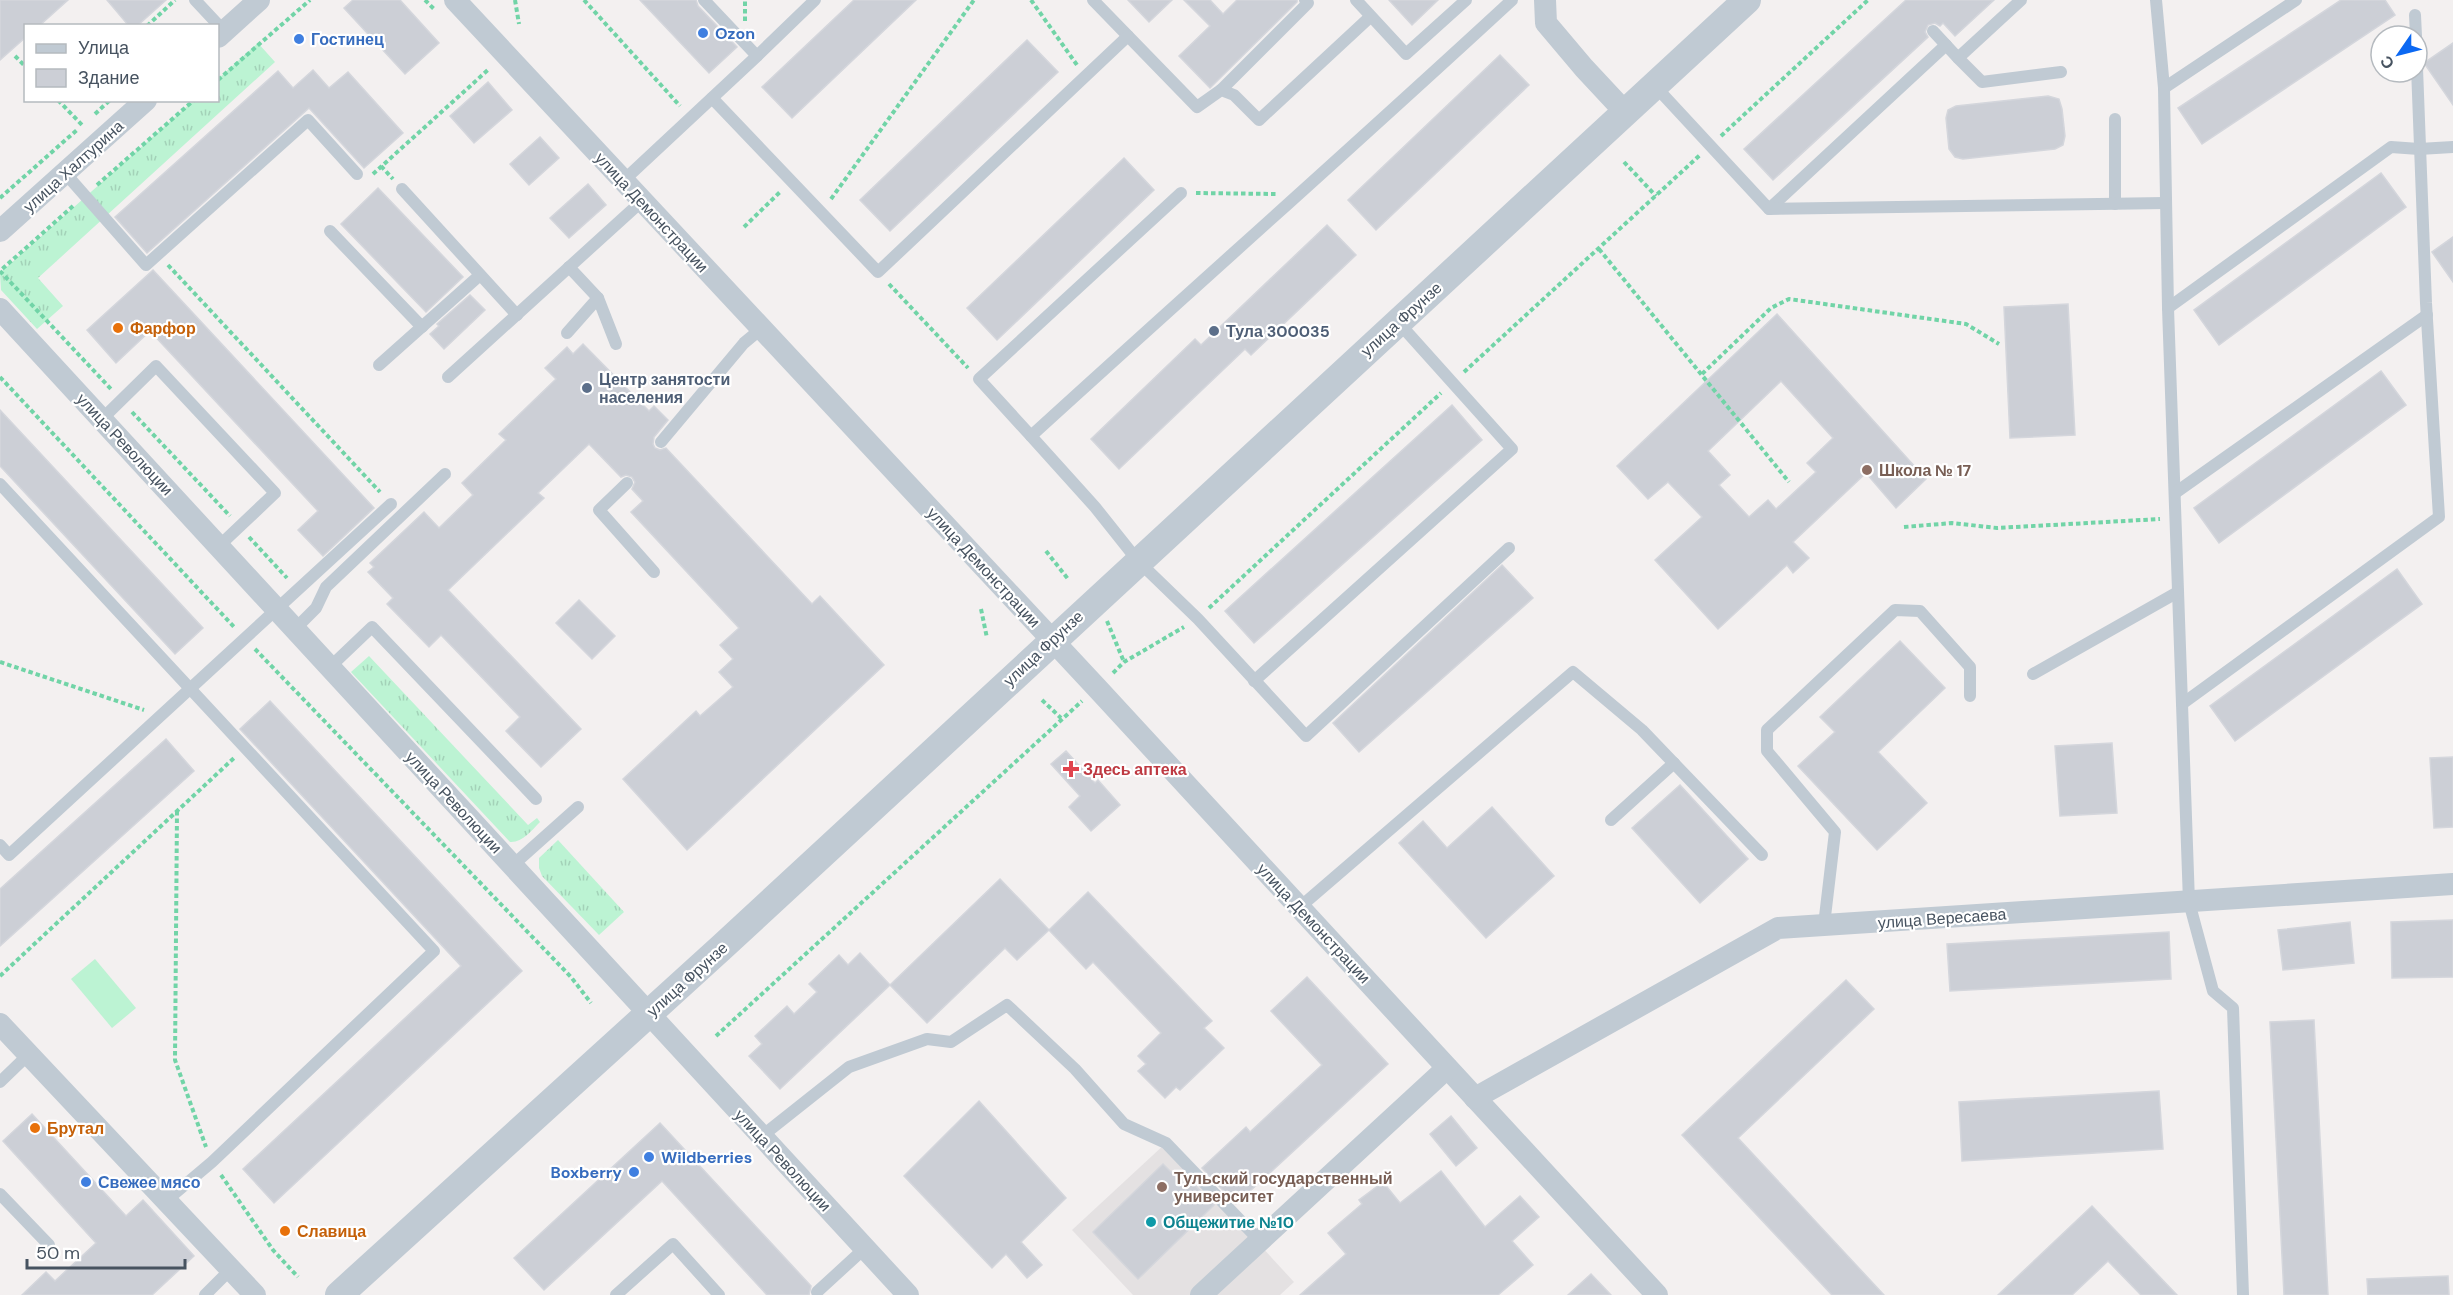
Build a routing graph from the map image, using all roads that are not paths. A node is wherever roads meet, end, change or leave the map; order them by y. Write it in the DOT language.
graph roads {
  1 [pos="195,0"];
  2 [pos="259,0"];
  3 [pos="455,0"];
  4 [pos="704,0"];
  5 [pos="815,0"];
  6 [pos="1093,0"];
  7 [pos="1305,0"];
  8 [pos="1356,0"];
  9 [pos="1466,0"];
  10 [pos="1512,0"];
  11 [pos="1545,0"];
  12 [pos="1747,0"];
  13 [pos="2021,0"];
  14 [pos="2156,0"];
  15 [pos="2296,0"];
  16 [pos="2415,15"];
  17 [pos="1370,17"];
  18 [pos="213,24"];
  19 [pos="2415,24"];
  20 [pos="1933,32"];
  21 [pos="221,34"];
  22 [pos="1128,36"];
  23 [pos="1946,45"];
  24 [pos="757,56"];
  25 [pos="1958,58"];
  26 [pos="2061,72"];
  27 [pos="2418,84"];
  28 [pos="1655,86"];
  29 [pos="2164,88"];
  30 [pos="1221,90"];
  31 [pos="712,98"];
  32 [pos="144,102"];
  33 [pos="1625,112"];
  34 [pos="2115,119"];
  35 [pos="2453,147"];
  36 [pos="2420,149"];
  37 [pos="65,173"];
  38 [pos="357,174"];
  39 [pos="624,181"];
  40 [pos="402,189"];
  41 [pos="1181,193"];
  42 [pos="642,201"];
  43 [pos="2165,203"];
  44 [pos="2115,204"];
  45 [pos="1769,208"];
  46 [pos="0,231"];
  47 [pos="330,231"];
  48 [pos="569,267"];
  49 [pos="480,275"];
  50 [pos="598,298"];
  51 [pos="2168,308"];
  52 [pos="0,309"];
  53 [pos="517,315"];
  54 [pos="2427,315"];
  55 [pos="1398,322"];
  56 [pos="422,327"];
  57 [pos="761,329"];
  58 [pos="567,333"];
  59 [pos="616,344"];
  60 [pos="380,365"];
  61 [pos="448,378"];
  62 [pos="102,419"];
  63 [pos="1031,436"];
  64 [pos="661,442"];
  65 [pos="445,474"];
  66 [pos="627,483"];
  67 [pos="0,484"];
  68 [pos="2175,494"];
  69 [pos="391,504"];
  70 [pos="219,546"];
  71 [pos="1509,548"];
  72 [pos="1137,561"];
  73 [pos="654,572"];
  74 [pos="2178,592"];
  75 [pos="277,610"];
  76 [pos="295,629"];
  77 [pos="1053,640"];
  78 [pos="330,667"];
  79 [pos="2033,674"];
  80 [pos="1254,681"];
  81 [pos="191,688"];
  82 [pos="1970,696"];
  83 [pos="2182,704"];
  84 [pos="1674,764"];
  85 [pos="536,799"];
  86 [pos="578,807"];
  87 [pos="1611,820"];
  88 [pos="0,845"];
  89 [pos="1762,855"];
  90 [pos="513,865"];
  91 [pos="2453,884"];
  92 [pos="2189,902"];
  93 [pos="1300,907"];
  94 [pos="1824,925"];
  95 [pos="649,1013"];
  96 [pos="0,1024"];
  97 [pos="29,1054"];
  98 [pos="1447,1068"];
  99 [pos="0,1082"];
  100 [pos="1475,1098"];
  101 [pos="762,1136"];
  102 [pos="0,1194"];
  103 [pos="167,1200"];
  104 [pos="1260,1241"];
  105 [pos="49,1245"];
  106 [pos="865,1248"];
  107 [pos="232,1268"];
  108 [pos="817,1292"];
  109 [pos="205,1295"];
  110 [pos="255,1295"];
  111 [pos="339,1295"];
  112 [pos="616,1295"];
  113 [pos="719,1295"];
  114 [pos="908,1295"];
  115 [pos="1201,1295"];
  116 [pos="1657,1295"];
  117 [pos="2243,1295"];
  1 -- 18 [label="lane"];
  2 -- 21 [label="street"];
  3 -- 39 [label="street, улица Демонстрации"];
  4 -- 24 [label="lane"];
  5 -- 24 [label="lane"];
  6 -- 22 [label="lane"];
  7 -- 30 [label="lane"];
  8 -- 17 [label="lane"];
  9 -- 17 [label="lane"];
  10 -- 63 [label="lane"];
  11 -- 33 [label="street"];
  12 -- 28 [label="street, улица Фрунзе"];
  13 -- 25 [label="lane"];
  14 -- 29 [label="lane"];
  15 -- 29 [label="lane"];
  16 -- 19 [label="lane"];
  17 -- 30 [label="lane"];
  20 -- 23 [label="lane"];
  22 -- 30 [label="lane"];
  22 -- 31 [label="lane"];
  23 -- 25 [label="lane"];
  23 -- 45 [label="lane"];
  24 -- 31 [label="lane"];
  25 -- 26 [label="lane"];
  27 -- 36 [label="lane"];
  28 -- 33 [label="street, улица Фрунзе"];
  28 -- 45 [label="lane"];
  29 -- 43 [label="lane"];
  31 -- 39 [label="lane"];
  32 -- 37 [label="street, улица Халтурина"];
  33 -- 55 [label="street, улица Фрунзе"];
  34 -- 44 [label="lane"];
  35 -- 36 [label="lane"];
  36 -- 51 [label="lane"];
  36 -- 54 [label="lane"];
  37 -- 38 [label="lane"];
  37 -- 46 [label="street, улица Халтурина"];
  39 -- 42 [label="street, улица Демонстрации"];
  40 -- 49 [label="lane"];
  41 -- 63 [label="lane"];
  42 -- 48 [label="lane"];
  42 -- 57 [label="street, улица Демонстрации"];
  43 -- 44 [label="lane"];
  43 -- 51 [label="lane"];
  44 -- 45 [label="lane"];
  47 -- 56 [label="lane"];
  48 -- 50 [label="lane"];
  48 -- 53 [label="lane"];
  49 -- 53 [label="lane"];
  49 -- 56 [label="lane"];
  50 -- 58 [label="lane"];
  50 -- 59 [label="lane"];
  51 -- 68 [label="lane"];
  52 -- 62 [label="street, улица Революции"];
  53 -- 61 [label="lane"];
  54 -- 68 [label="lane"];
  54 -- 83 [label="lane"];
  55 -- 72 [label="street, улица Фрунзе"];
  55 -- 80 [label="lane"];
  56 -- 60 [label="lane"];
  57 -- 64 [label="lane"];
  57 -- 77 [label="street, улица Демонстрации"];
  62 -- 70 [label="street, улица Революции"];
  62 -- 70 [label="lane"];
  63 -- 72 [label="lane"];
  65 -- 76 [label="lane"];
  66 -- 73 [label="lane"];
  67 -- 81 [label="lane"];
  68 -- 74 [label="lane"];
  69 -- 75 [label="lane"];
  70 -- 75 [label="street, улица Революции"];
  71 -- 80 [label="lane"];
  72 -- 77 [label="street, улица Фрунзе"];
  72 -- 80 [label="lane"];
  74 -- 79 [label="lane"];
  74 -- 83 [label="lane"];
  75 -- 76 [label="street, улица Революции"];
  75 -- 81 [label="lane"];
  76 -- 78 [label="street, улица Революции"];
  77 -- 93 [label="street, улица Демонстрации"];
  77 -- 95 [label="street, улица Фрунзе"];
  78 -- 85 [label="lane"];
  78 -- 90 [label="street, улица Революции"];
  81 -- 88 [label="lane"];
  81 -- 103 [label="lane"];
  82 -- 94 [label="lane"];
  83 -- 92 [label="lane"];
  84 -- 87 [label="lane"];
  84 -- 89 [label="lane"];
  84 -- 93 [label="lane"];
  86 -- 90 [label="lane"];
  90 -- 95 [label="street, улица Революции"];
  91 -- 92 [label="street, улица Вересаева"];
  92 -- 94 [label="street, улица Вересаева"];
  92 -- 117 [label="lane"];
  93 -- 98 [label="street, улица Демонстрации"];
  94 -- 100 [label="street, улица Вересаева"];
  95 -- 101 [label="street, улица Революции"];
  95 -- 111 [label="street, улица Фрунзе"];
  96 -- 97 [label="street"];
  97 -- 99 [label="lane"];
  97 -- 103 [label="street"];
  98 -- 100 [label="street, улица Демонстрации"];
  98 -- 104 [label="street"];
  100 -- 116 [label="street, улица Демонстрации"];
  101 -- 104 [label="lane"];
  101 -- 106 [label="street, улица Революции"];
  102 -- 105 [label="lane"];
  103 -- 107 [label="street"];
  104 -- 115 [label="street"];
  106 -- 108 [label="lane"];
  106 -- 114 [label="street, улица Революции"];
  107 -- 109 [label="lane"];
  107 -- 110 [label="street"];
  112 -- 113 [label="lane"];
}
